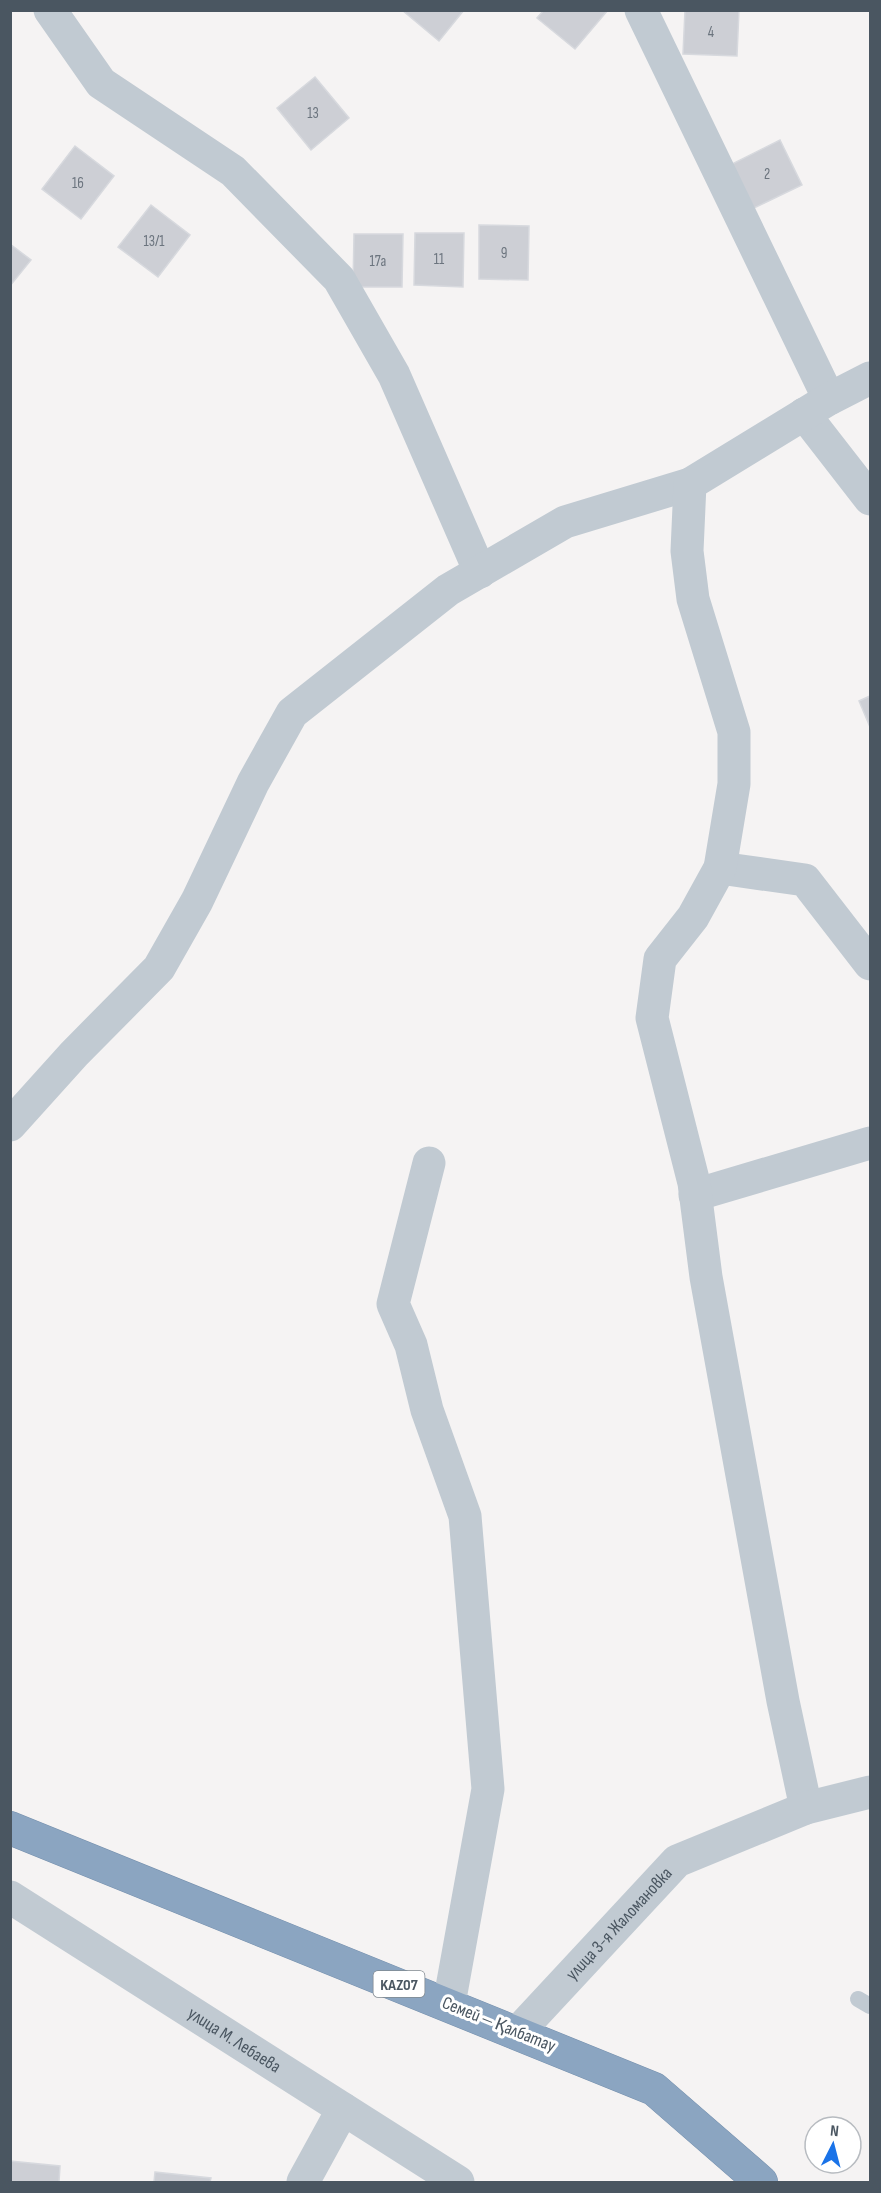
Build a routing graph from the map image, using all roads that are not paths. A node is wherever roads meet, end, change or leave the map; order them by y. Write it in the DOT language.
graph roads {
  1 [pos="50,10"];
  2 [pos="641,10"];
  3 [pos="870,378"];
  4 [pos="817,407"];
  5 [pos="690,483"];
  6 [pos="870,500"];
  7 [pos="480,572"];
  8 [pos="720,868"];
  9 [pos="870,964"];
  10 [pos="10,1125"];
  11 [pos="870,1143"];
  12 [pos="429,1163"];
  13 [pos="695,1195"];
  14 [pos="870,1792"];
  15 [pos="806,1808"];
  16 [pos="10,1828"];
  17 [pos="10,1897"];
  18 [pos="449,2004"];
  19 [pos="518,2032"];
  20 [pos="343,2109"];
  21 [pos="303,2182"];
  22 [pos="458,2182"];
  23 [pos="761,2182"];
  1 -- 7 [label="street"];
  2 -- 4 [label="street"];
  3 -- 4 [label="street"];
  4 -- 5 [label="street"];
  4 -- 6 [label="street"];
  5 -- 7 [label="street"];
  5 -- 8 [label="street"];
  7 -- 10 [label="street"];
  8 -- 9 [label="street"];
  8 -- 13 [label="street"];
  11 -- 13 [label="street"];
  12 -- 18 [label="street"];
  13 -- 15 [label="street"];
  14 -- 15 [label="street, улица 3-я Жаломановка"];
  15 -- 19 [label="street, улица 3-я Жаломановка"];
  16 -- 18 [label="highway, Семей — Қалбатау / KAZ07"];
  17 -- 20 [label="street, улица М. Лебаева"];
  18 -- 19 [label="highway, Семей — Қалбатау / KAZ07"];
  19 -- 23 [label="highway, Семей — Қалбатау / KAZ07"];
  20 -- 21 [label="street"];
  20 -- 22 [label="street, улица М. Лебаева"];
}
